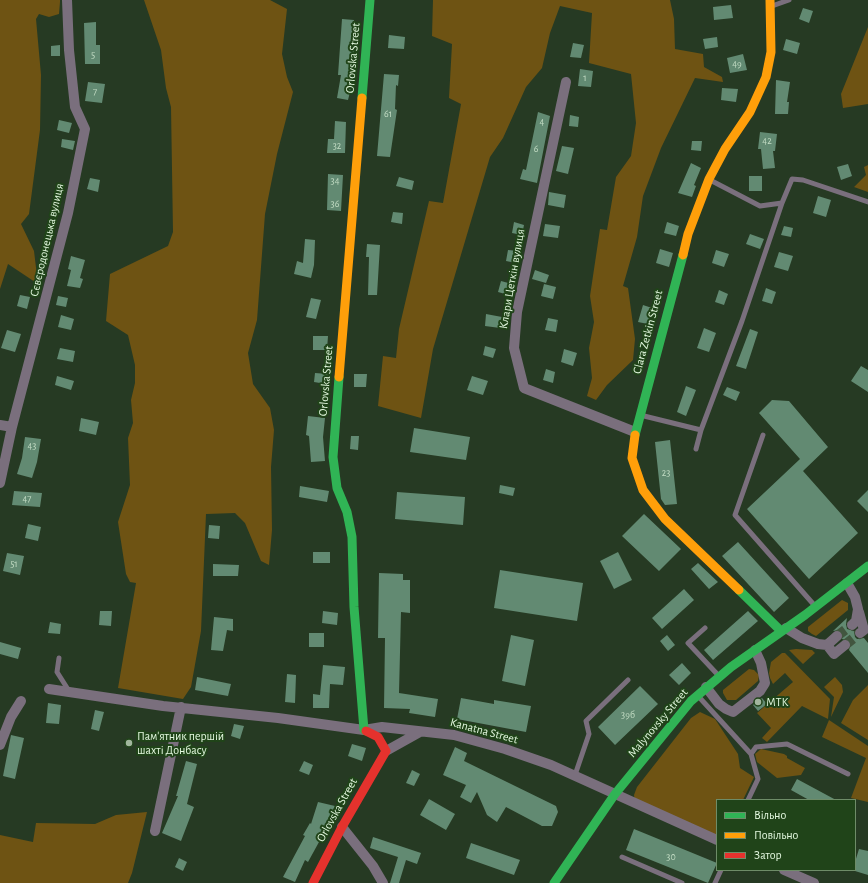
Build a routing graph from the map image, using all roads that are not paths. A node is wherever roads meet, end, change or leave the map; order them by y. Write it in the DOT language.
graph roads {
  1 [pos="66,0"];
  2 [pos="370,0"];
  3 [pos="788,0"];
  4 [pos="769,4"];
  5 [pos="566,82"];
  6 [pos="709,179"];
  7 [pos="868,202"];
  8 [pos="782,203"];
  9 [pos="639,415"];
  10 [pos="0,425"];
  11 [pos="12,427"];
  12 [pos="701,430"];
  13 [pos="635,432"];
  14 [pos="763,435"];
  15 [pos="696,449"];
  16 [pos="0,483"];
  17 [pos="868,566"];
  18 [pos="847,583"];
  19 [pos="815,607"];
  20 [pos="858,609"];
  21 [pos="852,625"];
  22 [pos="705,628"];
  23 [pos="784,630"];
  24 [pos="860,633"];
  25 [pos="838,636"];
  26 [pos="827,645"];
  27 [pos="845,645"];
  28 [pos="755,650"];
  29 [pos="59,658"];
  30 [pos="719,676"];
  31 [pos="628,680"];
  32 [pos="706,687"];
  33 [pos="49,689"];
  34 [pos="70,692"];
  35 [pos="697,695"];
  36 [pos="21,700"];
  37 [pos="181,707"];
  38 [pos="364,730"];
  39 [pos="420,732"];
  40 [pos="0,745"];
  41 [pos="386,751"];
  42 [pos="751,754"];
  43 [pos="848,774"];
  44 [pos="575,775"];
  45 [pos="615,794"];
  46 [pos="748,799"];
  47 [pos="342,827"];
  48 [pos="155,831"];
  49 [pos="716,840"];
  50 [pos="622,857"];
  51 [pos="721,871"];
  52 [pos="786,871"];
  53 [pos="313,883"];
  54 [pos="383,883"];
  55 [pos="554,883"];
  56 [pos="682,883"];
  57 [pos="715,883"];
  58 [pos="814,883"];
  1 -- 11 [label="street, Сєвєродонецька вулиця"];
  2 -- 38 [label="street, Orlovska Street"];
  3 -- 4 [label="lane"];
  4 -- 6 [label="street, Clara Zetkin Street"];
  5 -- 13 [label="street, Клари Цеткін вулиця"];
  6 -- 8 [label="lane"];
  6 -- 9 [label="street, Clara Zetkin Street"];
  7 -- 8 [label="lane"];
  8 -- 12 [label="lane"];
  9 -- 12 [label="lane"];
  9 -- 13 [label="street, Clara Zetkin Street"];
  10 -- 11 [label="street"];
  11 -- 16 [label="street, Сєвєродонецька вулиця"];
  12 -- 15 [label="lane"];
  13 -- 23 [label="street, Clara Zetkin Street"];
  14 -- 19 [label="lane"];
  17 -- 18 [label="street, Malynovsky Street"];
  18 -- 19 [label="street, Malynovsky Street"];
  18 -- 20 [label="street"];
  19 -- 23 [label="street, Malynovsky Street"];
  20 -- 21 [label="street"];
  20 -- 24 [label="street"];
  22 -- 30 [label="lane"];
  23 -- 26 [label="street"];
  23 -- 28 [label="street, Malynovsky Street"];
  25 -- 26 [label="street"];
  26 -- 27 [label="street"];
  28 -- 30 [label="street, Malynovsky Street"];
  28 -- 32 [label="street"];
  29 -- 34 [label="lane"];
  30 -- 32 [label="street, Malynovsky Street"];
  31 -- 44 [label="lane"];
  32 -- 35 [label="street, Malynovsky Street"];
  33 -- 34 [label="street, Kanatna Street"];
  34 -- 37 [label="street, Kanatna Street"];
  35 -- 42 [label="lane"];
  35 -- 45 [label="street, Malynovsky Street"];
  36 -- 40 [label="street"];
  37 -- 38 [label="street, Kanatna Street"];
  37 -- 48 [label="street"];
  38 -- 39 [label="street, Kanatna Street"];
  38 -- 41 [label="street"];
  39 -- 41 [label="street"];
  39 -- 44 [label="street, Kanatna Street"];
  41 -- 47 [label="street, Orlovska Street"];
  42 -- 43 [label="lane"];
  42 -- 46 [label="lane"];
  44 -- 45 [label="street, Kanatna Street"];
  45 -- 49 [label="street, Kanatna Street"];
  45 -- 55 [label="street, Malynovsky Street"];
  47 -- 53 [label="street, Orlovska Street"];
  47 -- 54 [label="street"];
  50 -- 56 [label="lane"];
  51 -- 57 [label="lane"];
  52 -- 58 [label="street"];
}
